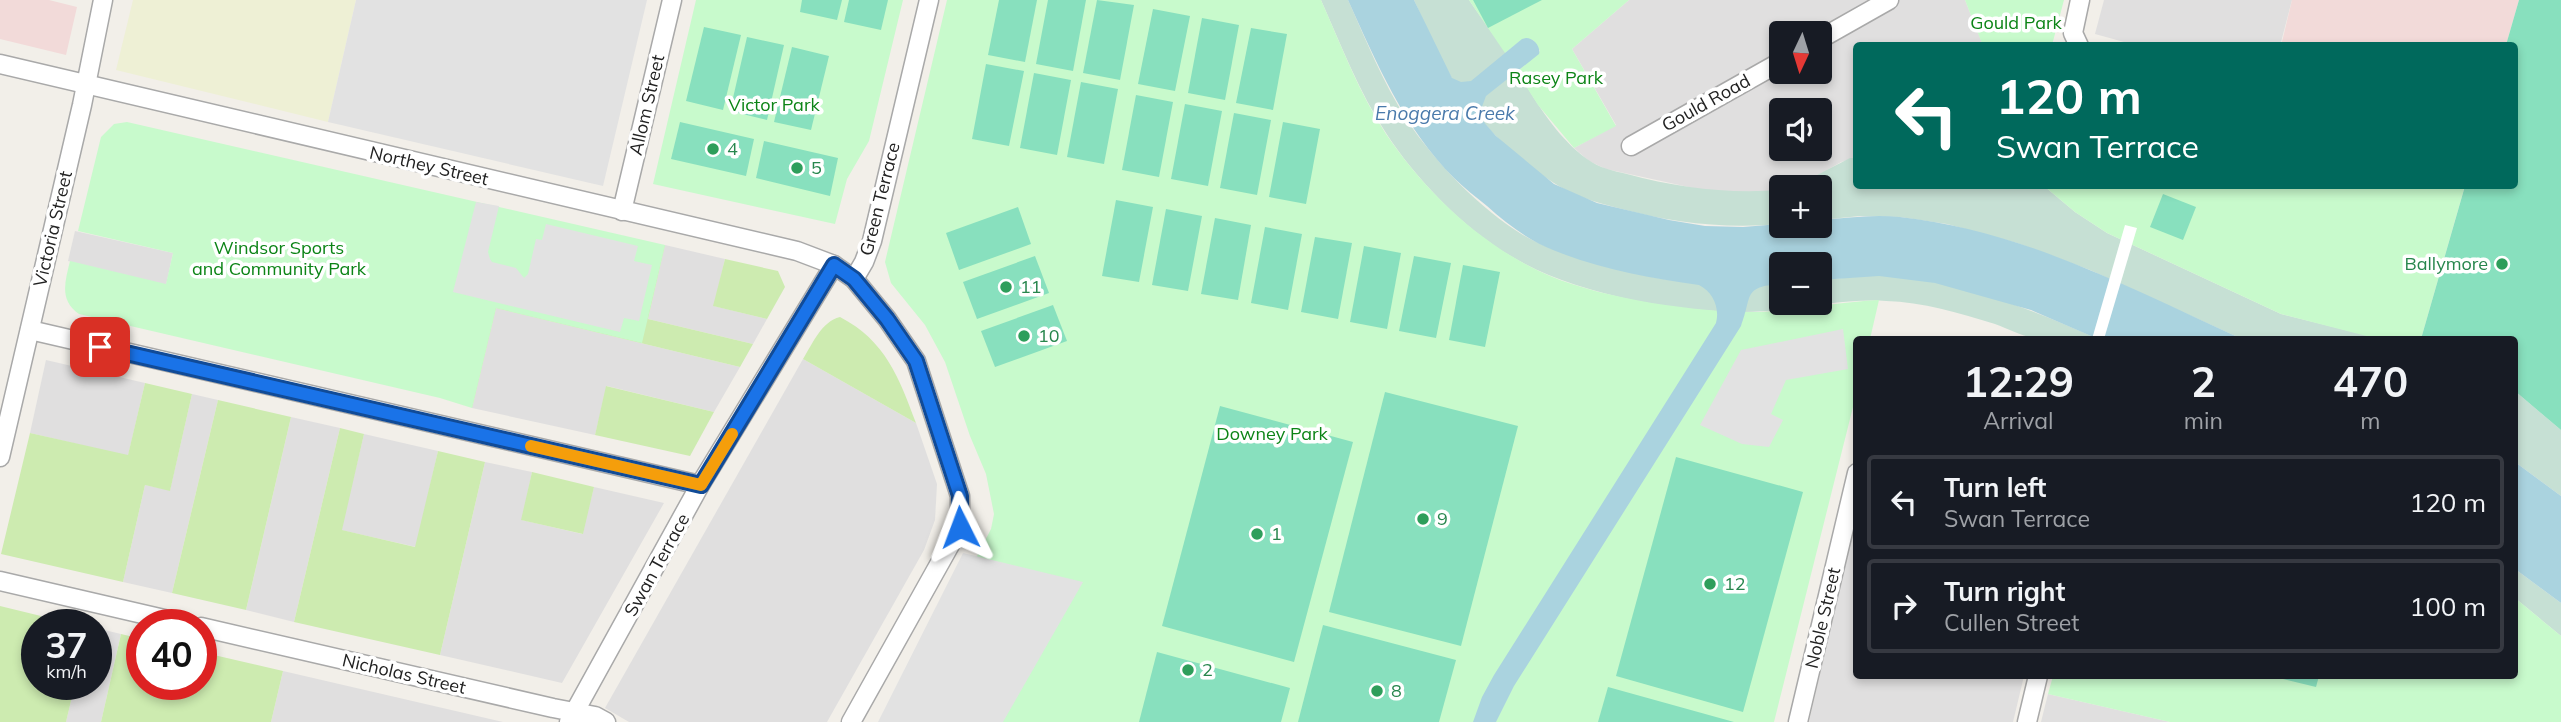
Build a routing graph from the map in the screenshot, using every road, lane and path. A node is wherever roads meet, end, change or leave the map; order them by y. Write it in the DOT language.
graph roads {
  1 [pos="103,0"];
  2 [pos="672,0"];
  3 [pos="929,0"];
  4 [pos="1889,0"];
  5 [pos="2080,0"];
  6 [pos="1832,32"];
  7 [pos="2076,39"];
  8 [pos="0,64"];
  9 [pos="1769,68"];
  10 [pos="86,85"];
  11 [pos="1631,146"];
  12 [pos="622,211"];
  13 [pos="834,265"];
  14 [pos="854,279"];
  15 [pos="30,330"];
  16 [pos="0,457"];
  17 [pos="701,485"];
  18 [pos="1853,490"];
  19 [pos="0,581"];
  20 [pos="126,610"];
  21 [pos="217,631"];
  22 [pos="2037,679"];
  23 [pos="572,717"];
  24 [pos="606,722"];
  25 [pos="851,722"];
  26 [pos="1798,722"];
  27 [pos="2027,722"];
  1 -- 10 [label="street, Victoria Street"];
  2 -- 12 [label="street, Allom Street"];
  3 -- 14 [label="street, Green Terrace"];
  4 -- 6 [label="street"];
  5 -- 7 [label="street"];
  8 -- 10 [label="street, Northey Street"];
  9 -- 11 [label="street, Gould Road"];
  10 -- 12 [label="street, Northey Street"];
  10 -- 15 [label="street, Victoria Street"];
  12 -- 13 [label="street, Northey Street"];
  13 -- 14 [label="street, Northey Street"];
  13 -- 17 [label="street, Swan Terrace"];
  14 -- 25 [label="street, Green Terrace"];
  15 -- 16 [label="street, Victoria Street"];
  15 -- 17 [label="street"];
  17 -- 23 [label="street, Swan Terrace"];
  18 -- 26 [label="street, Noble Street"];
  19 -- 20 [label="street"];
  21 -- 23 [label="street, Nicholas Street"];
  22 -- 27 [label="street"];
  23 -- 24 [label="street, Nicholas Street"];
}
